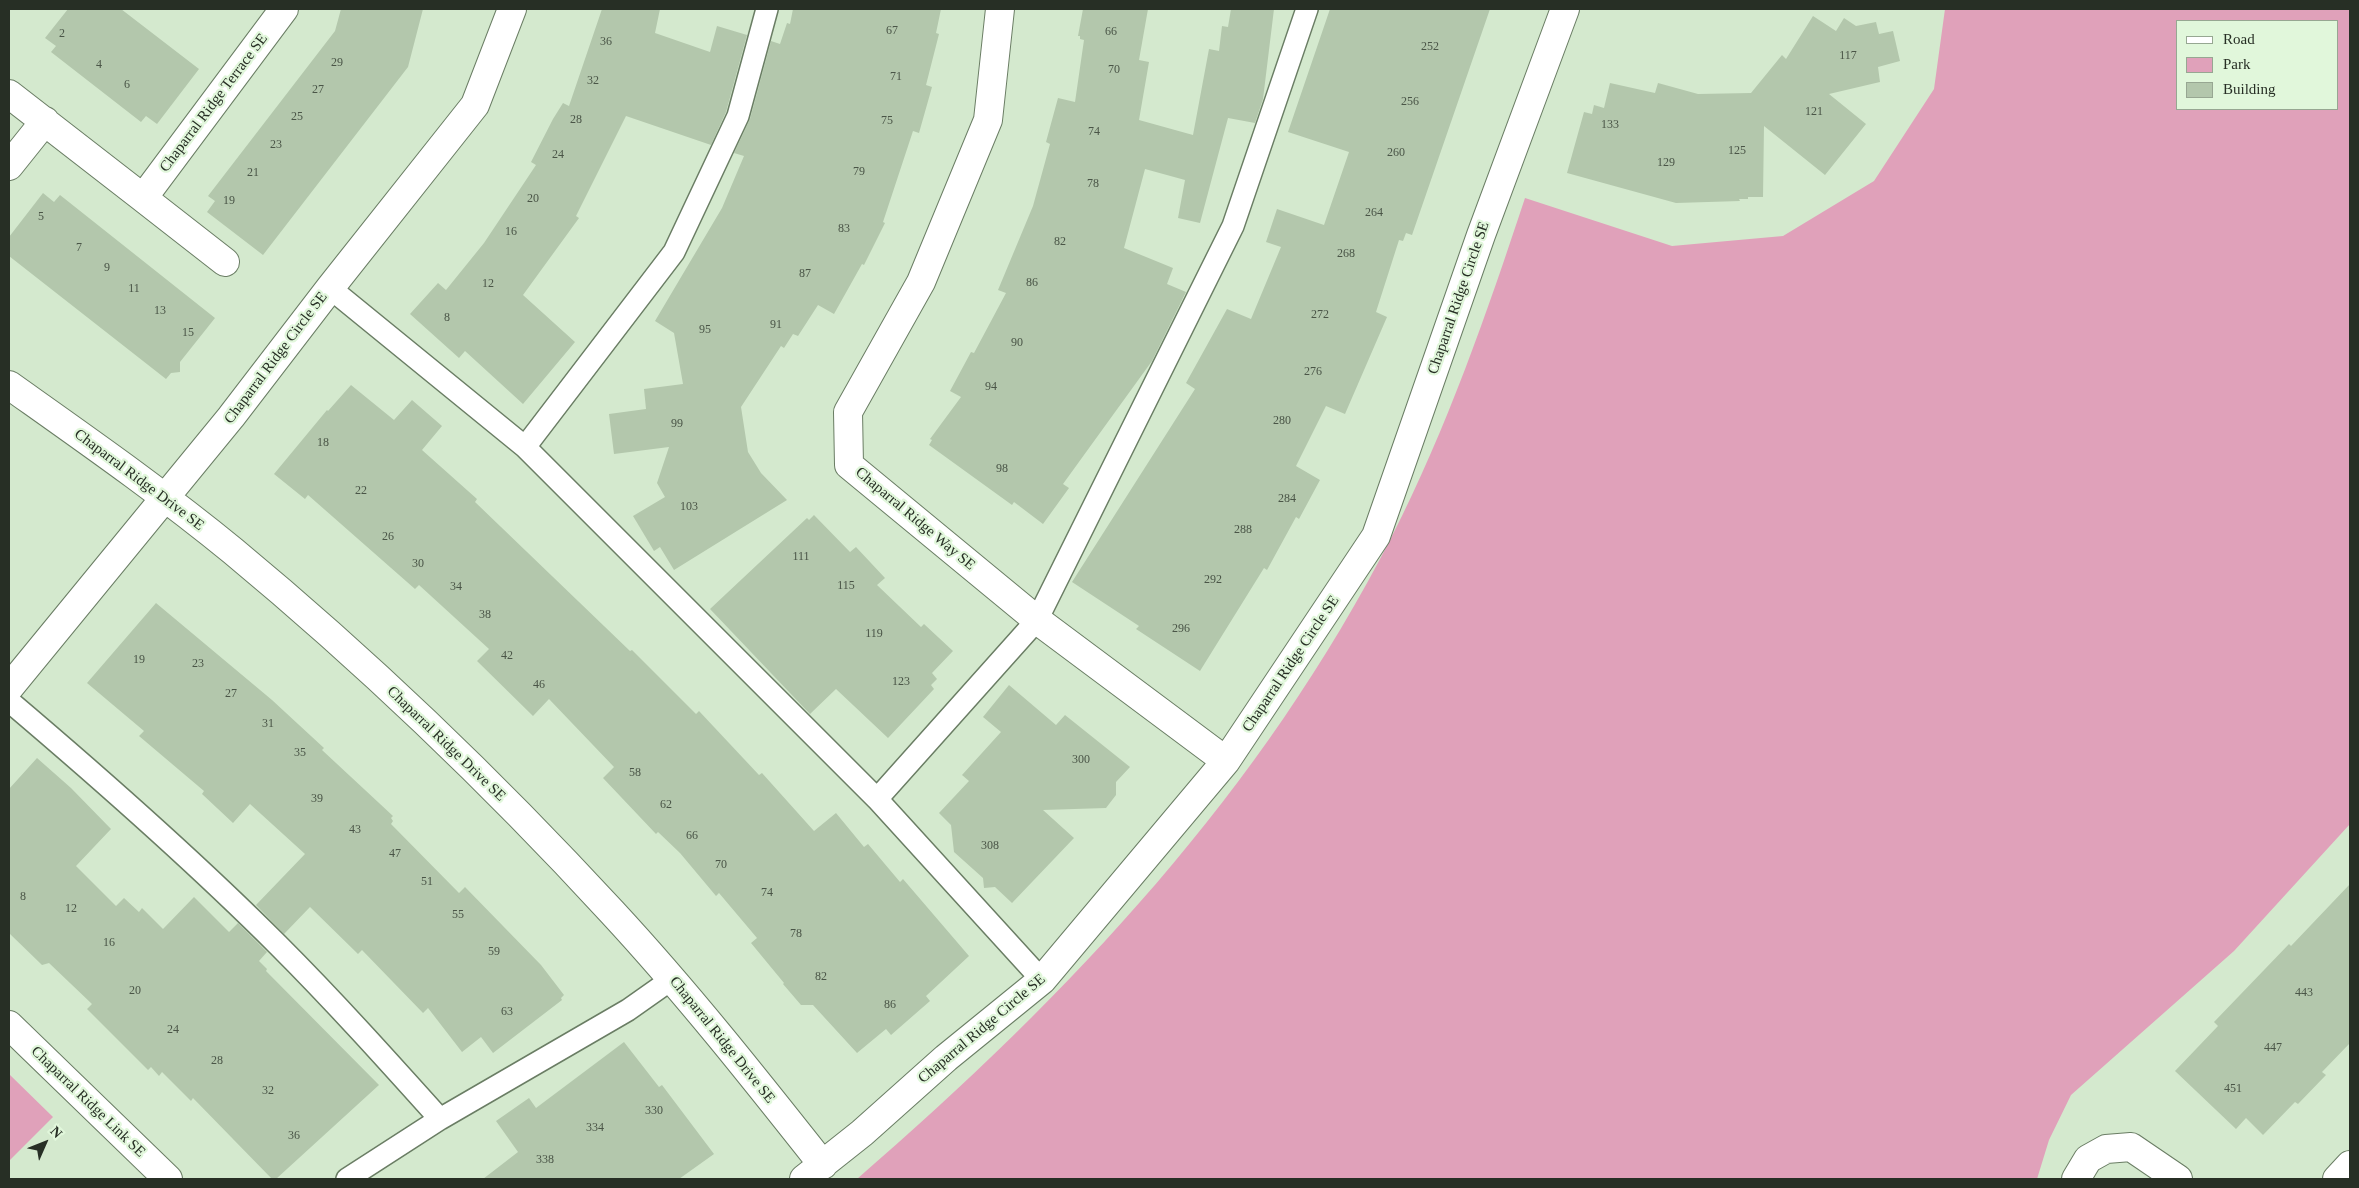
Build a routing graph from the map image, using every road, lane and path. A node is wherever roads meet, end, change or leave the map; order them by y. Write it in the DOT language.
graph roads {
  1 [pos="284,9"];
  2 [pos="512,9"];
  3 [pos="767,9"];
  4 [pos="1000,9"];
  5 [pos="1307,9"];
  6 [pos="1565,9"];
  7 [pos="11,99"];
  8 [pos="45,121"];
  9 [pos="9,166"];
  10 [pos="144,198"];
  11 [pos="225,262"];
  12 [pos="330,288"];
  13 [pos="9,385"];
  14 [pos="525,446"];
  15 [pos="166,498"];
  16 [pos="1037,620"];
  17 [pos="9,688"];
  18 [pos="9,700"];
  19 [pos="1226,761"];
  20 [pos="877,799"];
  21 [pos="672,979"];
  22 [pos="1042,980"];
  23 [pos="9,1025"];
  24 [pos="440,1119"];
  25 [pos="2350,1165"];
  26 [pos="814,1172"];
  27 [pos="168,1179"];
  28 [pos="347,1179"];
  29 [pos="2076,1179"];
  30 [pos="2178,1179"];
  31 [pos="2337,1179"];
  1 -- 10 [label="street, Chaparral Ridge Terrace SE"];
  2 -- 12 [label="street, Chaparral Ridge Circle SE"];
  3 -- 14 [label="lane"];
  4 -- 16 [label="street, Chaparral Ridge Way SE"];
  5 -- 16 [label="lane"];
  6 -- 19 [label="street, Chaparral Ridge Circle SE"];
  7 -- 8 [label="street"];
  8 -- 9 [label="street"];
  8 -- 10 [label="street"];
  10 -- 11 [label="street"];
  12 -- 14 [label="lane"];
  12 -- 15 [label="street, Chaparral Ridge Circle SE"];
  13 -- 15 [label="street, Chaparral Ridge Drive SE"];
  14 -- 20 [label="lane"];
  15 -- 17 [label="street, Chaparral Ridge Circle SE"];
  15 -- 21 [label="street, Chaparral Ridge Drive SE"];
  16 -- 19 [label="street, Chaparral Ridge Way SE"];
  16 -- 20 [label="lane"];
  18 -- 24 [label="lane"];
  19 -- 22 [label="street, Chaparral Ridge Circle SE"];
  20 -- 22 [label="lane"];
  21 -- 24 [label="lane"];
  21 -- 26 [label="street, Chaparral Ridge Drive SE"];
  22 -- 26 [label="street, Chaparral Ridge Circle SE"];
  23 -- 27 [label="street, Chaparral Ridge Link SE"];
  24 -- 28 [label="lane"];
  25 -- 31 [label="street"];
  29 -- 30 [label="street"];
}
